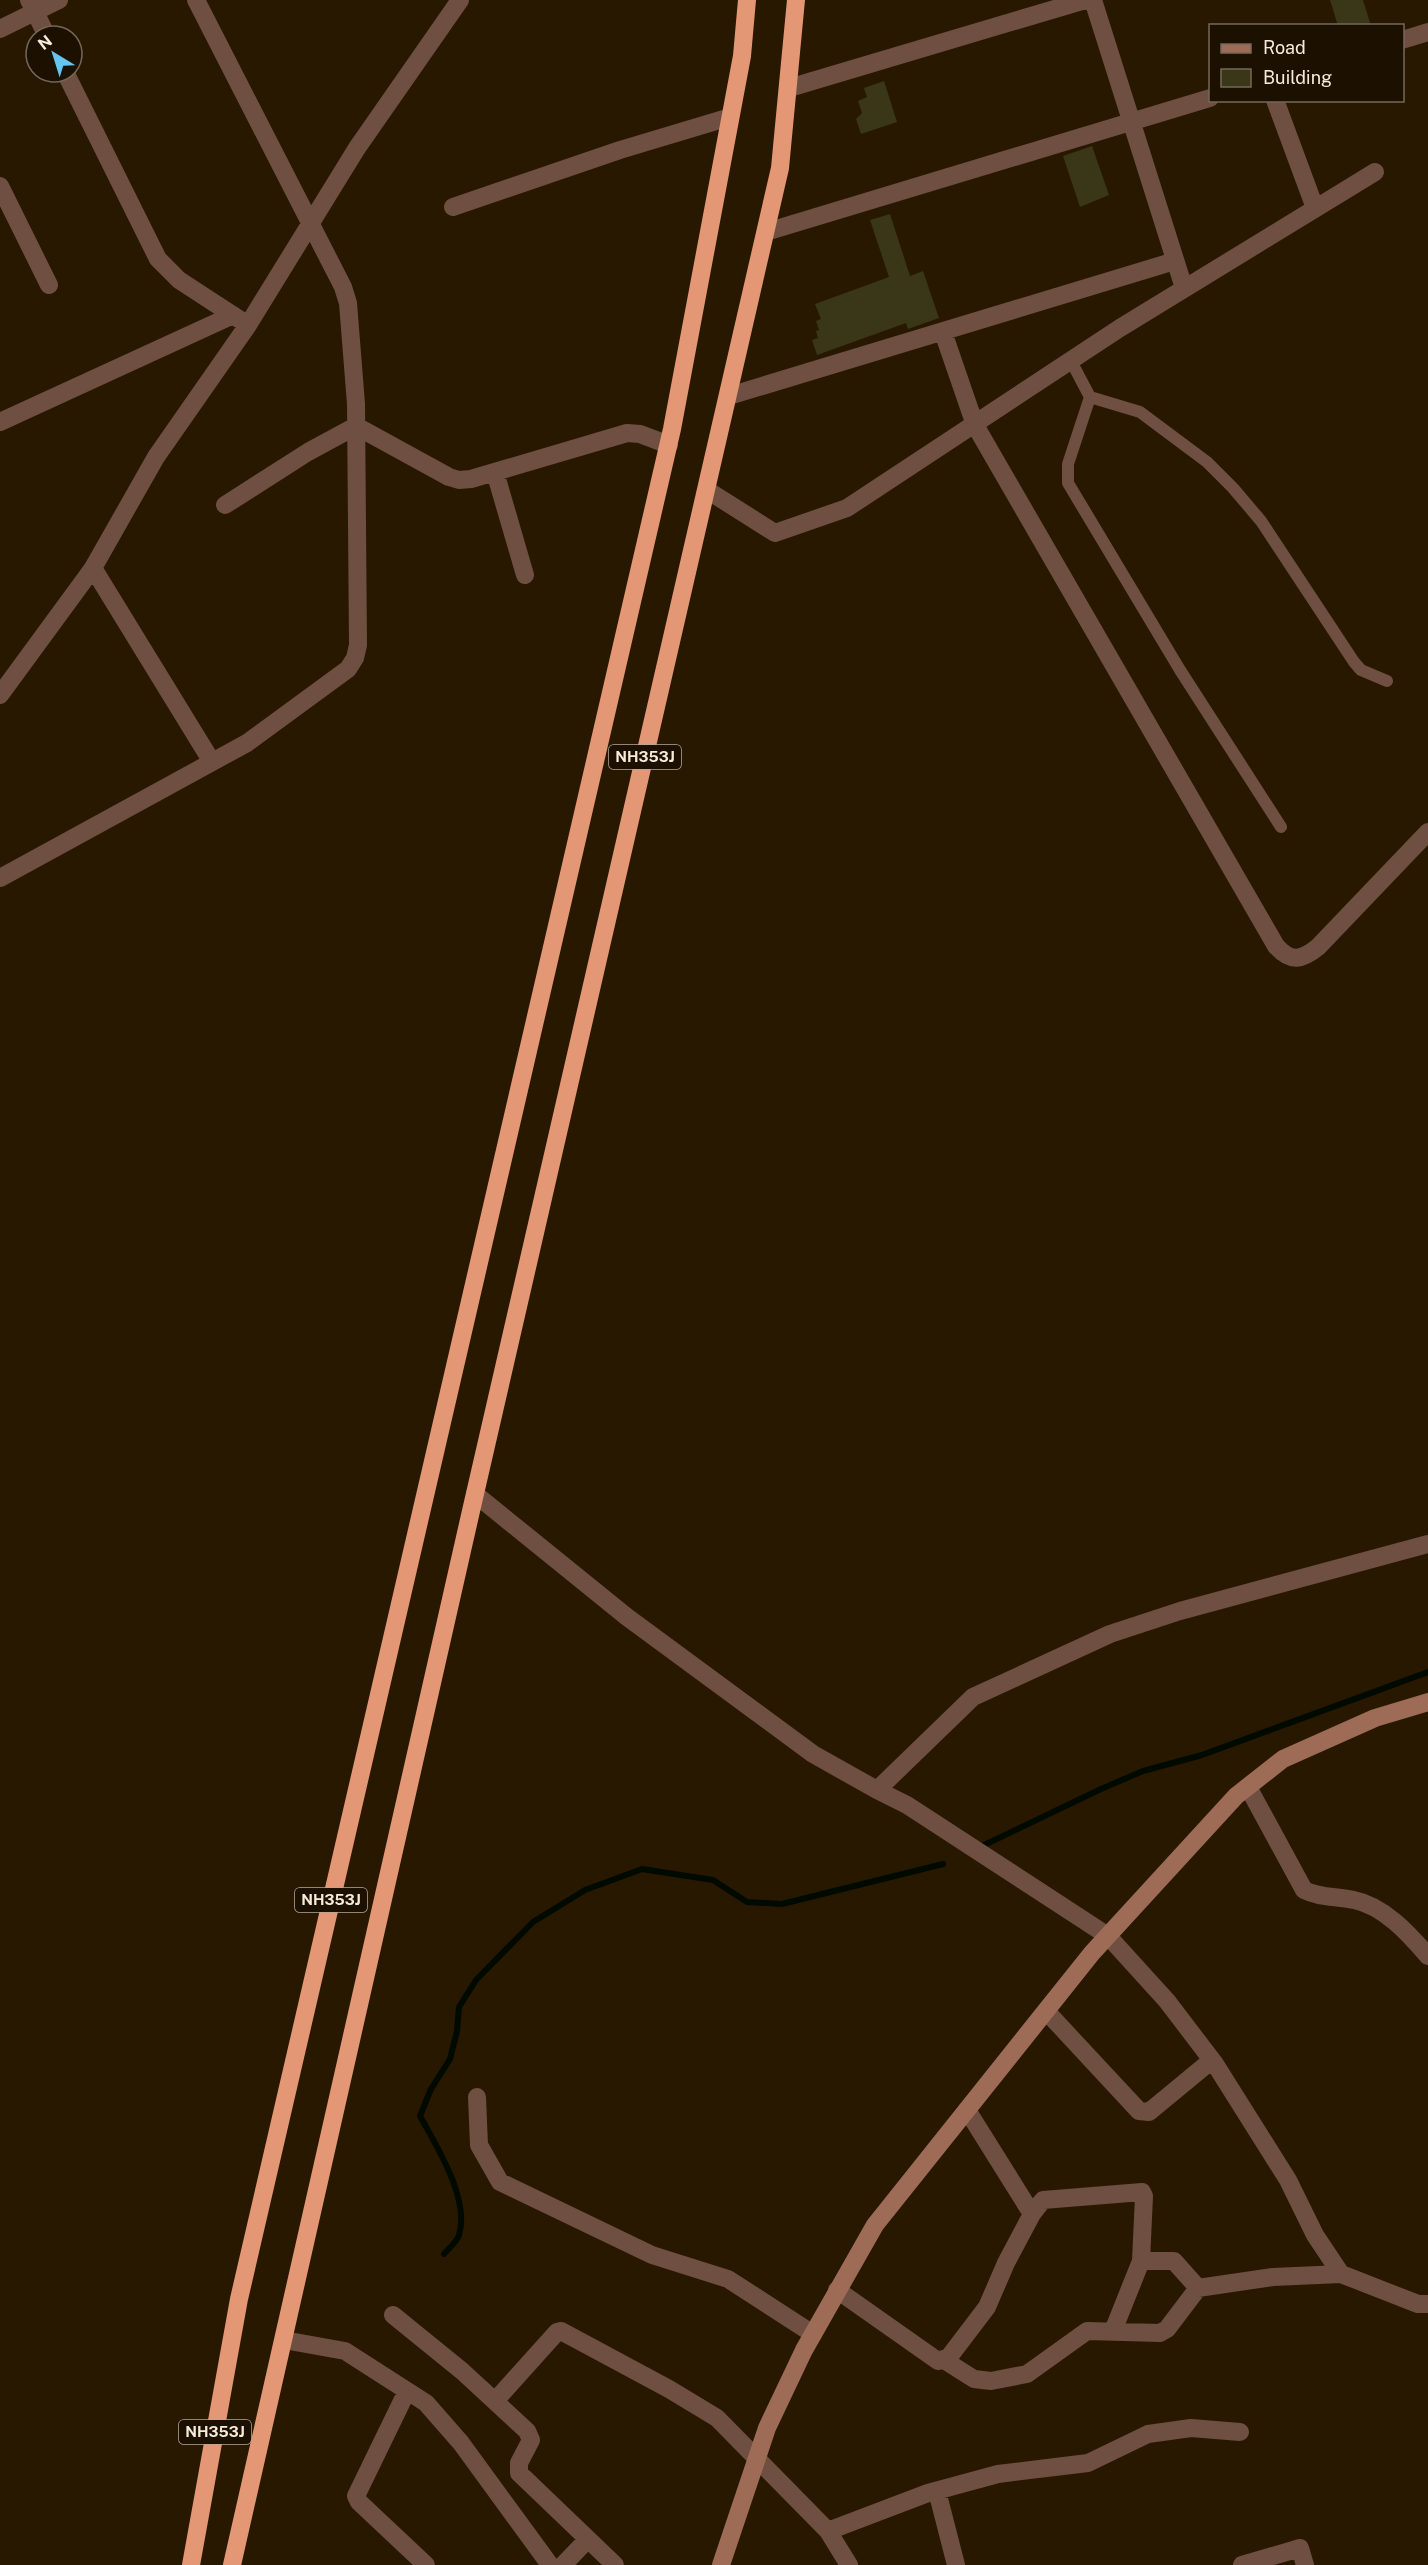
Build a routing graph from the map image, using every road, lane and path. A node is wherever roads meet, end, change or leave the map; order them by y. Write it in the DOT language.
graph roads {
  1 [pos="59,0"];
  2 [pos="196,0"];
  3 [pos="460,0"];
  4 [pos="747,0"];
  5 [pos="796,0"];
  6 [pos="1085,0"];
  7 [pos="1093,0"];
  8 [pos="31,6"];
  9 [pos="41,24"];
  10 [pos="0,28"];
  11 [pos="1428,32"];
  12 [pos="1404,39"];
  13 [pos="71,84"];
  14 [pos="789,88"];
  15 [pos="1209,98"];
  16 [pos="1276,102"];
  17 [pos="730,117"];
  18 [pos="1131,122"];
  19 [pos="1375,172"];
  20 [pos="0,186"];
  21 [pos="453,207"];
  22 [pos="1316,208"];
  23 [pos="310,225"];
  24 [pos="766,232"];
  25 [pos="1175,261"];
  26 [pos="49,285"];
  27 [pos="1184,288"];
  28 [pos="241,320"];
  29 [pos="943,332"];
  30 [pos="1071,361"];
  31 [pos="729,396"];
  32 [pos="1090,398"];
  33 [pos="0,422"];
  34 [pos="975,425"];
  35 [pos="356,426"];
  36 [pos="669,445"];
  37 [pos="495,472"];
  38 [pos="707,490"];
  39 [pos="225,505"];
  40 [pos="93,568"];
  41 [pos="525,575"];
  42 [pos="4,680"];
  43 [pos="1387,681"];
  44 [pos="212,762"];
  45 [pos="1281,827"];
  46 [pos="1428,832"];
  47 [pos="0,878"];
  48 [pos="473,1502"];
  49 [pos="1428,1544"];
  50 [pos="1428,1702"];
  51 [pos="1248,1787"];
  52 [pos="877,1790"];
  53 [pos="1108,1936"];
  54 [pos="1428,1956"];
  55 [pos="1046,2011"];
  56 [pos="1212,2060"];
  57 [pos="477,2097"];
  58 [pos="968,2110"];
  59 [pos="1032,2214"];
  60 [pos="1141,2261"];
  61 [pos="1341,2274"];
  62 [pos="1198,2288"];
  63 [pos="837,2290"];
  64 [pos="1428,2304"];
  65 [pos="393,2315"];
  66 [pos="1113,2331"];
  67 [pos="813,2334"];
  68 [pos="284,2340"];
  69 [pos="944,2360"];
  70 [pos="407,2391"];
  71 [pos="495,2401"];
  72 [pos="1240,2432"];
  73 [pos="755,2457"];
  74 [pos="937,2491"];
  75 [pos="828,2531"];
  76 [pos="588,2539"];
  77 [pos="191,2565"];
  78 [pos="232,2565"];
  79 [pos="426,2565"];
  80 [pos="550,2565"];
  81 [pos="563,2565"];
  82 [pos="615,2565"];
  83 [pos="721,2565"];
  84 [pos="849,2565"];
  85 [pos="956,2565"];
  86 [pos="1242,2565"];
  87 [pos="1305,2565"];
  1 -- 8 [label="street"];
  2 -- 23 [label="street"];
  3 -- 23 [label="street"];
  4 -- 17 [label="highway, NH353J"];
  5 -- 14 [label="highway, NH353J"];
  6 -- 14 [label="street"];
  7 -- 18 [label="street"];
  8 -- 9 [label="street"];
  8 -- 10 [label="street"];
  11 -- 12 [label="street"];
  13 -- 28 [label="street"];
  14 -- 24 [label="highway, NH353J"];
  15 -- 18 [label="street"];
  16 -- 22 [label="street"];
  17 -- 21 [label="street"];
  17 -- 36 [label="highway, NH353J"];
  18 -- 24 [label="street"];
  18 -- 25 [label="street"];
  19 -- 22 [label="street"];
  20 -- 26 [label="street"];
  22 -- 27 [label="street"];
  23 -- 28 [label="street"];
  23 -- 35 [label="street"];
  24 -- 31 [label="highway, NH353J"];
  25 -- 27 [label="street"];
  25 -- 29 [label="street"];
  27 -- 30 [label="street"];
  28 -- 33 [label="street"];
  28 -- 40 [label="street"];
  29 -- 31 [label="street"];
  29 -- 34 [label="street"];
  30 -- 32 [label="lane"];
  30 -- 34 [label="street"];
  31 -- 38 [label="highway, NH353J"];
  32 -- 43 [label="lane"];
  32 -- 45 [label="lane"];
  34 -- 38 [label="street"];
  34 -- 46 [label="street"];
  35 -- 37 [label="street"];
  35 -- 39 [label="street"];
  35 -- 44 [label="street"];
  36 -- 37 [label="street"];
  36 -- 77 [label="highway, NH353J"];
  37 -- 41 [label="street"];
  38 -- 48 [label="highway, NH353J"];
  40 -- 42 [label="street"];
  40 -- 44 [label="street"];
  44 -- 47 [label="street"];
  48 -- 52 [label="street"];
  48 -- 68 [label="highway, NH353J"];
  49 -- 52 [label="street"];
  50 -- 51 [label="street"];
  51 -- 53 [label="street"];
  51 -- 54 [label="street"];
  52 -- 53 [label="street"];
  53 -- 55 [label="street"];
  53 -- 56 [label="street"];
  55 -- 56 [label="street"];
  55 -- 58 [label="street"];
  56 -- 61 [label="street"];
  57 -- 67 [label="street"];
  58 -- 59 [label="street"];
  58 -- 63 [label="street"];
  59 -- 60 [label="street"];
  59 -- 69 [label="street"];
  60 -- 62 [label="street"];
  60 -- 66 [label="street"];
  61 -- 62 [label="street"];
  61 -- 64 [label="street"];
  62 -- 66 [label="street"];
  63 -- 67 [label="street"];
  63 -- 69 [label="street"];
  65 -- 71 [label="street"];
  66 -- 69 [label="street"];
  67 -- 73 [label="street"];
  68 -- 70 [label="street"];
  68 -- 78 [label="highway, NH353J"];
  70 -- 79 [label="street"];
  70 -- 80 [label="street"];
  71 -- 73 [label="street"];
  71 -- 76 [label="street"];
  72 -- 74 [label="street"];
  73 -- 75 [label="street"];
  73 -- 83 [label="street"];
  74 -- 75 [label="street"];
  74 -- 85 [label="street"];
  75 -- 84 [label="street"];
  76 -- 81 [label="street"];
  76 -- 82 [label="street"];
  86 -- 87 [label="street"];
}
